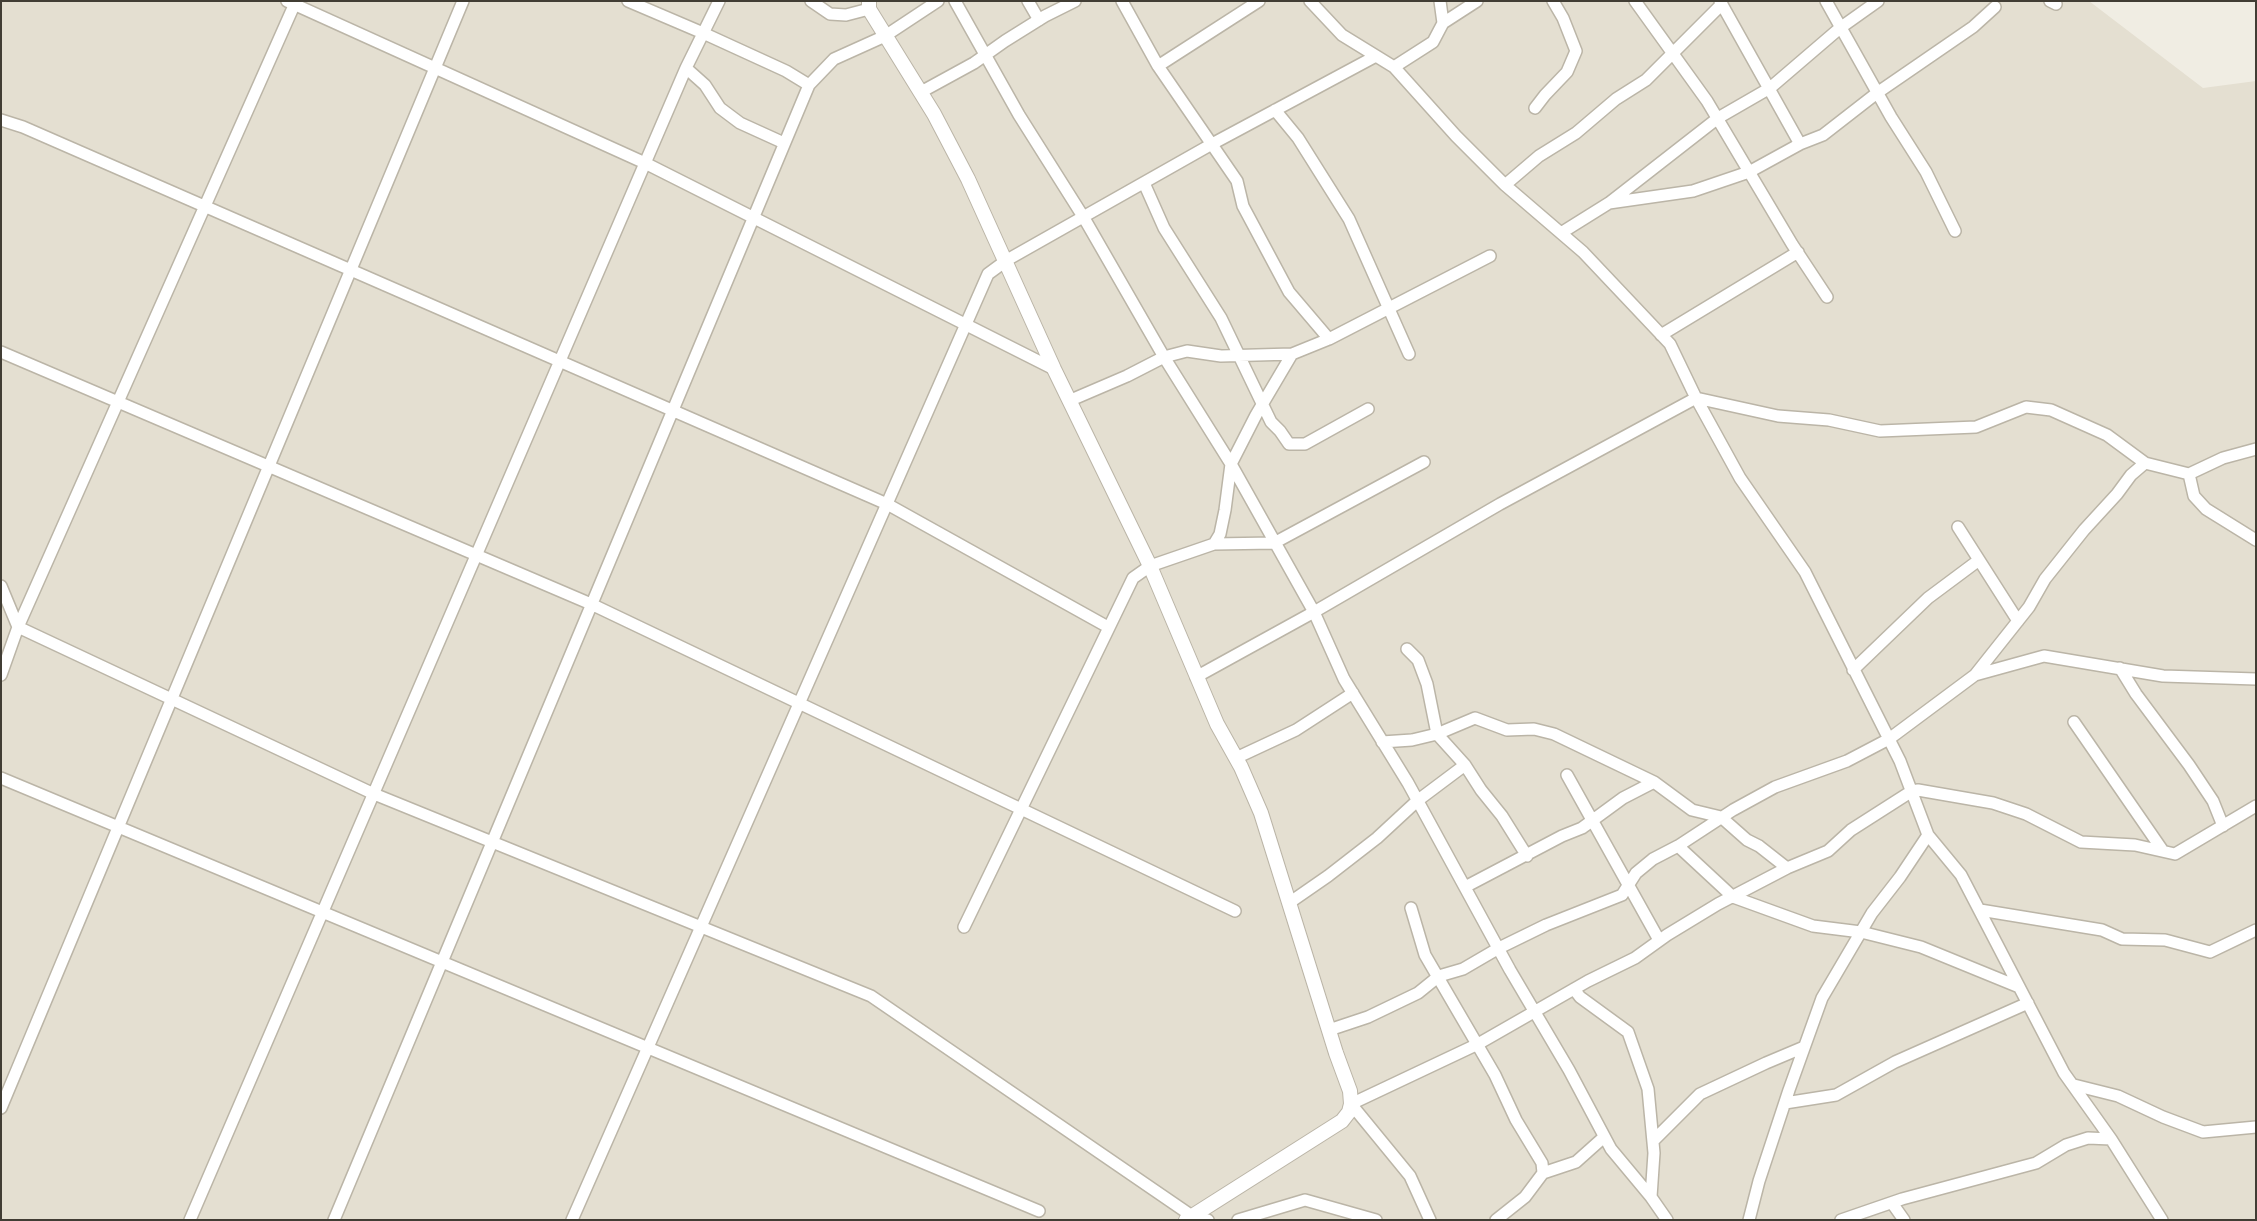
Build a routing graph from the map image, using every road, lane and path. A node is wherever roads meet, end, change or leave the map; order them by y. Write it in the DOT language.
graph roads {
  1 [pos="628,1"];
  2 [pos="718,1"];
  3 [pos="811,1"];
  4 [pos="938,1"];
  5 [pos="955,1"];
  6 [pos="1028,1"];
  7 [pos="1075,1"];
  8 [pos="1122,1"];
  9 [pos="1259,1"];
  10 [pos="1440,1"];
  11 [pos="1477,1"];
  12 [pos="1553,1"];
  13 [pos="1635,1"];
  14 [pos="1826,1"];
  15 [pos="1878,1"];
  16 [pos="292,2"];
  17 [pos="462,2"];
  18 [pos="1312,2"];
  19 [pos="1721,3"];
  20 [pos="869,5"];
  21 [pos="1995,7"];
  22 [pos="1039,20"];
  23 [pos="1443,23"];
  24 [pos="1840,28"];
  25 [pos="704,33"];
  26 [pos="885,36"];
  27 [pos="1672,52"];
  28 [pos="984,56"];
  29 [pos="1376,56"];
  30 [pos="1158,66"];
  31 [pos="1394,67"];
  32 [pos="436,68"];
  33 [pos="686,68"];
  34 [pos="809,85"];
  35 [pos="1770,88"];
  36 [pos="921,92"];
  37 [pos="1877,93"];
  38 [pos="1535,108"];
  39 [pos="1275,110"];
  40 [pos="1718,118"];
  41 [pos="1,120"];
  42 [pos="784,143"];
  43 [pos="1212,144"];
  44 [pos="1800,144"];
  45 [pos="645,164"];
  46 [pos="1749,172"];
  47 [pos="1144,183"];
  48 [pos="1505,185"];
  49 [pos="1609,203"];
  50 [pos="205,206"];
  51 [pos="753,218"];
  52 [pos="1084,218"];
  53 [pos="1955,231"];
  54 [pos="1561,233"];
  55 [pos="1798,252"];
  56 [pos="1490,256"];
  57 [pos="1006,260"];
  58 [pos="351,270"];
  59 [pos="1827,297"];
  60 [pos="1389,309"];
  61 [pos="966,324"];
  62 [pos="1661,335"];
  63 [pos="1328,339"];
  64 [pos="1,352"];
  65 [pos="1292,354"];
  66 [pos="1409,354"];
  67 [pos="1241,356"];
  68 [pos="1164,357"];
  69 [pos="560,361"];
  70 [pos="1054,369"];
  71 [pos="1696,398"];
  72 [pos="1071,400"];
  73 [pos="118,402"];
  74 [pos="1263,404"];
  75 [pos="1368,409"];
  76 [pos="672,411"];
  77 [pos="2256,449"];
  78 [pos="1424,462"];
  79 [pos="2145,463"];
  80 [pos="1231,464"];
  81 [pos="269,467"];
  82 [pos="2189,474"];
  83 [pos="887,504"];
  84 [pos="1958,527"];
  85 [pos="2256,540"];
  86 [pos="1274,543"];
  87 [pos="1214,544"];
  88 [pos="476,555"];
  89 [pos="1979,560"];
  90 [pos="1150,566"];
  91 [pos="1,586"];
  92 [pos="591,604"];
  93 [pos="1314,612"];
  94 [pos="2018,620"];
  95 [pos="18,627"];
  96 [pos="1108,627"];
  97 [pos="1407,649"];
  98 [pos="2120,668"];
  99 [pos="1853,670"];
  100 [pos="1,675"];
  101 [pos="1975,675"];
  102 [pos="1196,676"];
  103 [pos="2256,679"];
  104 [pos="1353,693"];
  105 [pos="172,699"];
  106 [pos="799,703"];
  107 [pos="2074,722"];
  108 [pos="1437,734"];
  109 [pos="1888,739"];
  110 [pos="1382,742"];
  111 [pos="1236,758"];
  112 [pos="1464,765"];
  113 [pos="1567,774"];
  114 [pos="1,778"];
  115 [pos="1654,782"];
  116 [pos="1912,791"];
  117 [pos="374,794"];
  118 [pos="1417,801"];
  119 [pos="2256,806"];
  120 [pos="1020,808"];
  121 [pos="1721,817"];
  122 [pos="1593,820"];
  123 [pos="2223,826"];
  124 [pos="119,827"];
  125 [pos="1928,834"];
  126 [pos="492,842"];
  127 [pos="1678,846"];
  128 [pos="2163,851"];
  129 [pos="1527,856"];
  130 [pos="1787,868"];
  131 [pos="1629,884"];
  132 [pos="1466,888"];
  133 [pos="1733,897"];
  134 [pos="1289,903"];
  135 [pos="1411,908"];
  136 [pos="1980,910"];
  137 [pos="1235,911"];
  138 [pos="323,912"];
  139 [pos="701,926"];
  140 [pos="964,927"];
  141 [pos="2256,930"];
  142 [pos="1861,932"];
  143 [pos="1659,940"];
  144 [pos="1499,948"];
  145 [pos="442,962"];
  146 [pos="1438,976"];
  147 [pos="2019,987"];
  148 [pos="1574,989"];
  149 [pos="2028,1002"];
  150 [pos="1535,1011"];
  151 [pos="1328,1030"];
  152 [pos="1478,1044"];
  153 [pos="1804,1047"];
  154 [pos="648,1048"];
  155 [pos="2074,1085"];
  156 [pos="1785,1103"];
  157 [pos="1351,1104"];
  158 [pos="1,1108"];
  159 [pos="2256,1127"];
  160 [pos="1604,1137"];
  161 [pos="2111,1139"];
  162 [pos="1653,1141"];
  163 [pos="1543,1173"];
  164 [pos="1651,1197"];
  165 [pos="1892,1203"];
  166 [pos="1039,1211"];
  167 [pos="1189,1218"];
  168 [pos="190,1220"];
  169 [pos="334,1220"];
  170 [pos="572,1220"];
  171 [pos="1208,1220"];
  172 [pos="1238,1220"];
  173 [pos="1376,1220"];
  174 [pos="1430,1220"];
  175 [pos="1496,1220"];
  176 [pos="1667,1220"];
  177 [pos="1749,1220"];
  178 [pos="1840,1220"];
  179 [pos="1904,1220"];
  180 [pos="2162,1220"];
  1 -- 25 [label="street"];
  2 -- 25 [label="street"];
  3 -- 20 [label="street"];
  4 -- 26 [label="street"];
  5 -- 28 [label="street"];
  6 -- 22 [label="street"];
  7 -- 22 [label="street"];
  8 -- 30 [label="street"];
  9 -- 30 [label="street"];
  10 -- 23 [label="street"];
  11 -- 23 [label="street"];
  12 -- 38 [label="street"];
  13 -- 27 [label="street"];
  14 -- 24 [label="street"];
  15 -- 24 [label="street"];
  16 -- 32 [label="street"];
  16 -- 50 [label="street"];
  17 -- 32 [label="street"];
  18 -- 29 [label="street"];
  19 -- 27 [label="street"];
  19 -- 35 [label="street"];
  20 -- 26 [label="street"];
  21 -- 37 [label="street"];
  22 -- 28 [label="street"];
  23 -- 31 [label="street"];
  24 -- 35 [label="street"];
  24 -- 37 [label="street"];
  25 -- 33 [label="street"];
  25 -- 34 [label="street"];
  26 -- 34 [label="street"];
  26 -- 36 [label="street"];
  27 -- 40 [label="street"];
  27 -- 48 [label="street"];
  28 -- 36 [label="street"];
  28 -- 52 [label="street"];
  29 -- 31 [label="street"];
  29 -- 39 [label="street"];
  30 -- 43 [label="street"];
  31 -- 48 [label="street"];
  32 -- 45 [label="street"];
  32 -- 58 [label="street"];
  33 -- 42 [label="street"];
  33 -- 45 [label="street"];
  34 -- 42 [label="street"];
  35 -- 40 [label="street"];
  35 -- 44 [label="street"];
  36 -- 57 [label="street"];
  37 -- 44 [label="street"];
  37 -- 53 [label="street"];
  39 -- 43 [label="street"];
  39 -- 60 [label="street"];
  40 -- 46 [label="street"];
  40 -- 49 [label="street"];
  41 -- 50 [label="street"];
  42 -- 51 [label="street"];
  43 -- 47 [label="street"];
  43 -- 63 [label="street"];
  44 -- 46 [label="street"];
  45 -- 51 [label="street"];
  45 -- 69 [label="street"];
  46 -- 49 [label="street"];
  46 -- 55 [label="street"];
  47 -- 52 [label="street"];
  47 -- 67 [label="street"];
  48 -- 54 [label="street"];
  49 -- 54 [label="street"];
  50 -- 58 [label="street"];
  50 -- 73 [label="street"];
  51 -- 61 [label="street"];
  51 -- 76 [label="street"];
  52 -- 57 [label="street"];
  52 -- 68 [label="street"];
  54 -- 62 [label="street"];
  55 -- 59 [label="street"];
  55 -- 62 [label="street"];
  56 -- 60 [label="street"];
  57 -- 61 [label="street"];
  57 -- 70 [label="street"];
  58 -- 69 [label="street"];
  58 -- 81 [label="street"];
  60 -- 63 [label="street"];
  60 -- 66 [label="street"];
  61 -- 70 [label="street"];
  61 -- 83 [label="street"];
  62 -- 71 [label="street"];
  63 -- 65 [label="street"];
  64 -- 73 [label="street"];
  65 -- 67 [label="street"];
  65 -- 74 [label="street"];
  67 -- 68 [label="street"];
  67 -- 74 [label="street"];
  68 -- 72 [label="street"];
  68 -- 80 [label="street"];
  69 -- 76 [label="street"];
  69 -- 88 [label="street"];
  70 -- 72 [label="street"];
  71 -- 79 [label="street"];
  71 -- 93 [label="street"];
  71 -- 99 [label="street"];
  72 -- 90 [label="street"];
  73 -- 81 [label="street"];
  73 -- 95 [label="street"];
  74 -- 75 [label="street"];
  74 -- 80 [label="street"];
  76 -- 83 [label="street"];
  76 -- 92 [label="street"];
  77 -- 82 [label="street"];
  78 -- 86 [label="street"];
  79 -- 82 [label="street"];
  79 -- 94 [label="street"];
  80 -- 86 [label="street"];
  80 -- 87 [label="street"];
  81 -- 88 [label="street"];
  81 -- 105 [label="street"];
  82 -- 85 [label="street"];
  83 -- 96 [label="street"];
  83 -- 106 [label="street"];
  84 -- 89 [label="street"];
  86 -- 87 [label="street"];
  86 -- 93 [label="street"];
  87 -- 90 [label="street"];
  88 -- 92 [label="street"];
  88 -- 117 [label="street"];
  89 -- 94 [label="street"];
  89 -- 99 [label="street"];
  90 -- 96 [label="street"];
  90 -- 102 [label="street"];
  91 -- 95 [label="street"];
  92 -- 106 [label="street"];
  92 -- 126 [label="street"];
  93 -- 102 [label="street"];
  93 -- 104 [label="street"];
  94 -- 101 [label="street"];
  95 -- 100 [label="street"];
  95 -- 105 [label="street"];
  96 -- 120 [label="street"];
  97 -- 108 [label="street"];
  98 -- 101 [label="street"];
  98 -- 103 [label="street"];
  98 -- 123 [label="street"];
  99 -- 109 [label="street"];
  101 -- 109 [label="street"];
  102 -- 111 [label="street"];
  104 -- 110 [label="street"];
  104 -- 111 [label="street"];
  105 -- 117 [label="street"];
  105 -- 124 [label="street"];
  106 -- 120 [label="street"];
  106 -- 139 [label="street"];
  107 -- 128 [label="street"];
  108 -- 110 [label="street"];
  108 -- 112 [label="street"];
  108 -- 115 [label="street"];
  109 -- 116 [label="street"];
  109 -- 121 [label="street"];
  110 -- 118 [label="street"];
  111 -- 134 [label="street"];
  112 -- 118 [label="street"];
  112 -- 129 [label="street"];
  113 -- 122 [label="street"];
  114 -- 124 [label="street"];
  115 -- 121 [label="street"];
  115 -- 122 [label="street"];
  116 -- 125 [label="street"];
  116 -- 128 [label="street"];
  116 -- 130 [label="street"];
  117 -- 126 [label="street"];
  117 -- 138 [label="street"];
  118 -- 132 [label="street"];
  118 -- 134 [label="street"];
  119 -- 123 [label="street"];
  120 -- 137 [label="street"];
  120 -- 140 [label="street"];
  121 -- 127 [label="street"];
  121 -- 130 [label="street"];
  122 -- 129 [label="street"];
  122 -- 131 [label="street"];
  123 -- 128 [label="street"];
  124 -- 138 [label="street"];
  124 -- 158 [label="street"];
  125 -- 136 [label="street"];
  125 -- 142 [label="street"];
  126 -- 139 [label="street"];
  126 -- 145 [label="street"];
  127 -- 131 [label="street"];
  127 -- 133 [label="street"];
  129 -- 132 [label="street"];
  130 -- 133 [label="street"];
  131 -- 143 [label="street"];
  131 -- 144 [label="street"];
  132 -- 144 [label="street"];
  133 -- 142 [label="street"];
  133 -- 143 [label="street"];
  134 -- 151 [label="street"];
  135 -- 146 [label="street"];
  136 -- 141 [label="street"];
  136 -- 147 [label="street"];
  138 -- 145 [label="street"];
  138 -- 168 [label="street"];
  139 -- 154 [label="street"];
  139 -- 167 [label="street"];
  142 -- 147 [label="street"];
  142 -- 153 [label="street"];
  143 -- 148 [label="street"];
  144 -- 146 [label="street"];
  144 -- 150 [label="street"];
  145 -- 154 [label="street"];
  145 -- 169 [label="street"];
  146 -- 151 [label="street"];
  146 -- 152 [label="street"];
  147 -- 149 [label="street"];
  148 -- 150 [label="street"];
  148 -- 162 [label="street"];
  149 -- 155 [label="street"];
  149 -- 156 [label="street"];
  150 -- 152 [label="street"];
  150 -- 160 [label="street"];
  151 -- 157 [label="street"];
  152 -- 157 [label="street"];
  152 -- 163 [label="street"];
  153 -- 156 [label="street"];
  153 -- 162 [label="street"];
  154 -- 166 [label="street"];
  154 -- 170 [label="street"];
  155 -- 159 [label="street"];
  155 -- 161 [label="street"];
  156 -- 177 [label="street"];
  157 -- 167 [label="street"];
  157 -- 174 [label="street"];
  160 -- 163 [label="street"];
  160 -- 164 [label="street"];
  161 -- 165 [label="street"];
  161 -- 180 [label="street"];
  162 -- 164 [label="street"];
  163 -- 175 [label="street"];
  164 -- 176 [label="street"];
  165 -- 178 [label="street"];
  165 -- 179 [label="street"];
  167 -- 171 [label="street"];
  172 -- 173 [label="street"];
}
